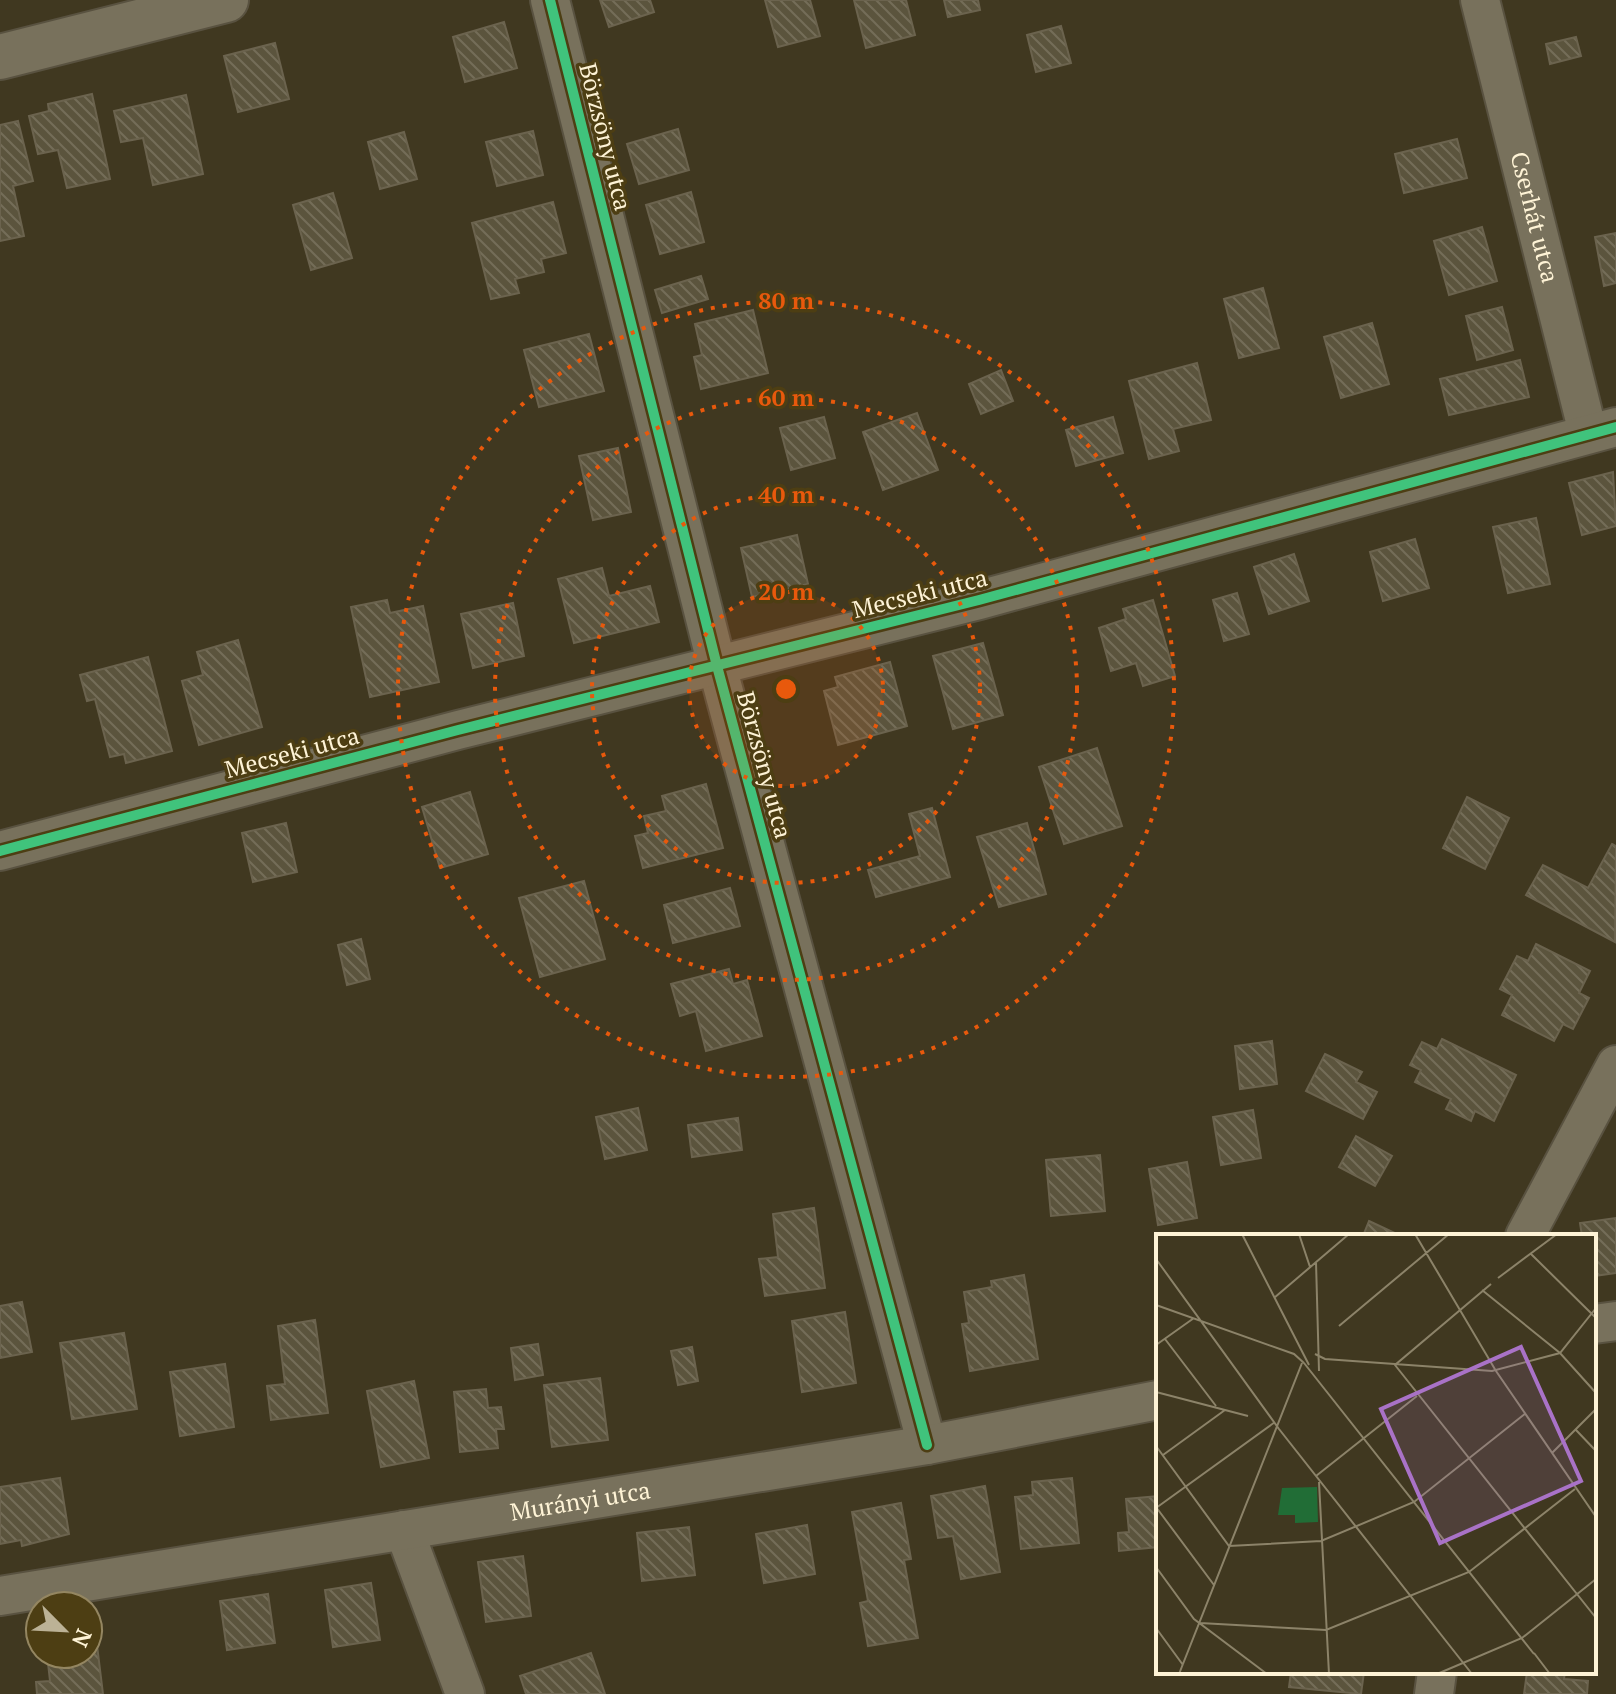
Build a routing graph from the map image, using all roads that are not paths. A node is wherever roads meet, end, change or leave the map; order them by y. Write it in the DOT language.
graph roads {
  1 [pos="226,0"];
  2 [pos="550,0"];
  3 [pos="1480,0"];
  4 [pos="0,57"];
  5 [pos="1602,430"];
  6 [pos="717,666"];
  7 [pos="0,851"];
  8 [pos="1616,1065"];
  9 [pos="1526,1234"];
  10 [pos="1616,1321"];
  11 [pos="1596,1324"];
  12 [pos="1156,1400"];
  13 [pos="927,1445"];
  14 [pos="404,1530"];
  15 [pos="0,1596"];
  16 [pos="1437,1674"];
  17 [pos="465,1694"];
  18 [pos="1434,1694"];
  1 -- 4 [label="street"];
  2 -- 6 [label="street, Börzsöny utca"];
  3 -- 5 [label="street, Cserhát utca"];
  5 -- 6 [label="street, Mecseki utca"];
  6 -- 7 [label="street, Mecseki utca"];
  6 -- 13 [label="street, Börzsöny utca"];
  8 -- 9 [label="street"];
  10 -- 11 [label="street"];
  12 -- 13 [label="street, Murányi utca"];
  13 -- 14 [label="street, Murányi utca"];
  14 -- 15 [label="street, Murányi utca"];
  14 -- 17 [label="street"];
  16 -- 18 [label="street"];
}
